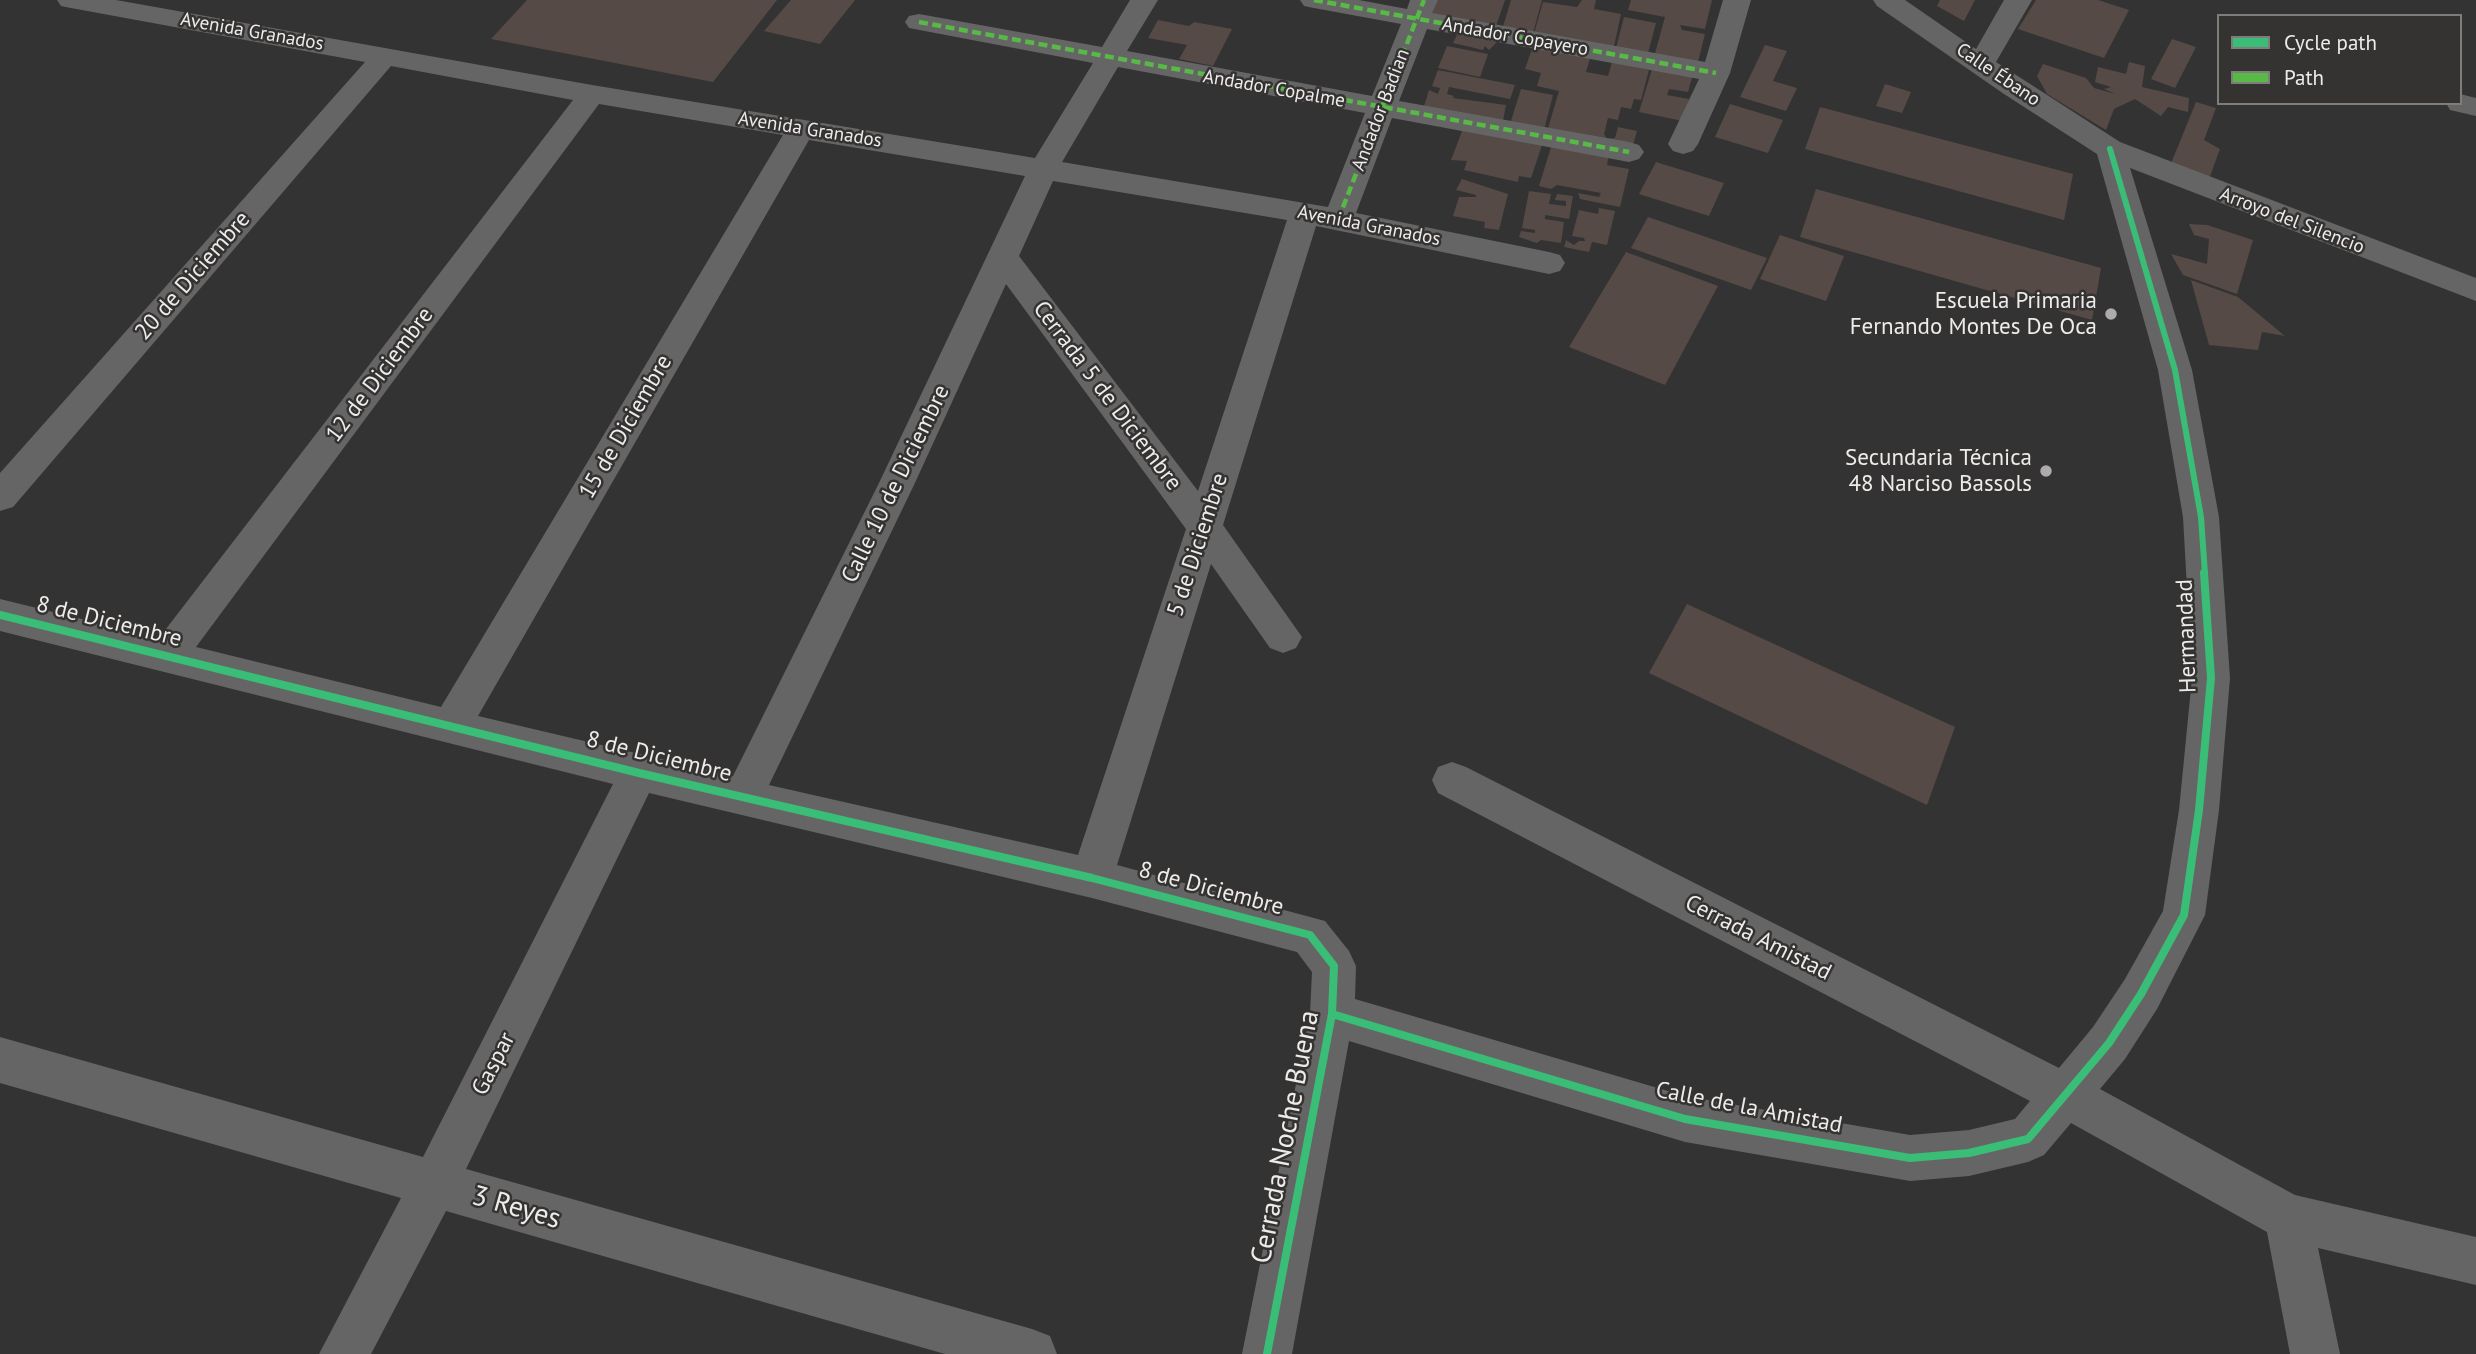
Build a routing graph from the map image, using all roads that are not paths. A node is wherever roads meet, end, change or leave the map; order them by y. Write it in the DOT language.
graph roads {
  1 [pos="71,0"];
  2 [pos="1144,0"];
  3 [pos="1314,0"];
  4 [pos="1737,0"];
  5 [pos="1887,0"];
  6 [pos="2018,0"];
  7 [pos="1420,10"];
  8 [pos="919,22"];
  9 [pos="385,56"];
  10 [pos="1110,59"];
  11 [pos="1981,64"];
  12 [pos="1716,73"];
  13 [pos="592,94"];
  14 [pos="1382,108"];
  15 [pos="801,129"];
  16 [pos="1683,144"];
  17 [pos="2110,149"];
  18 [pos="1629,152"];
  19 [pos="1044,168"];
  20 [pos="1322,217"];
  21 [pos="1003,258"];
  22 [pos="1549,263"];
  23 [pos="2476,290"];
  24 [pos="0,497"];
  25 [pos="1204,526"];
  26 [pos="0,615"];
  27 [pos="1283,637"];
  28 [pos="168,656"];
  29 [pos="451,726"];
  30 [pos="639,773"];
  31 [pos="1452,780"];
  32 [pos="743,797"];
  33 [pos="1092,878"];
  34 [pos="1310,935"];
  35 [pos="1332,1014"];
  36 [pos="0,1060"];
  37 [pos="2065,1095"];
  38 [pos="434,1185"];
  39 [pos="2287,1216"];
  40 [pos="2476,1261"];
  41 [pos="344,1354"];
  42 [pos="1031,1354"];
  43 [pos="1267,1354"];
  44 [pos="2315,1354"];
  1 -- 9 [label="street, Avenida Granados"];
  2 -- 10 [label="street, Calle 10 de Diciembre"];
  3 -- 7 [label="street, Andador Copayero"];
  4 -- 12 [label="street"];
  5 -- 11 [label="street, Calle Ébano"];
  6 -- 11 [label="street"];
  7 -- 12 [label="street, Andador Copayero"];
  7 -- 14 [label="street, Andador Badian"];
  8 -- 10 [label="street, Andador Copalme"];
  9 -- 13 [label="street, Avenida Granados"];
  9 -- 24 [label="street, 20 de Diciembre"];
  10 -- 14 [label="street, Andador Copalme"];
  10 -- 19 [label="street, Calle 10 de Diciembre"];
  11 -- 17 [label="street, Calle Ébano"];
  12 -- 16 [label="street"];
  13 -- 15 [label="street, Avenida Granados"];
  13 -- 28 [label="street, 12 de Diciembre"];
  14 -- 18 [label="street, Andador Copalme"];
  14 -- 20 [label="street, Andador Badian"];
  15 -- 19 [label="street, Avenida Granados"];
  15 -- 29 [label="street, 15 de Diciembre"];
  17 -- 23 [label="street, Arroyo del Silencio"];
  17 -- 37 [label="street, Hermandad"];
  19 -- 20 [label="street, Avenida Granados"];
  19 -- 21 [label="street, Calle 10 de Diciembre"];
  20 -- 22 [label="street, Avenida Granados"];
  20 -- 25 [label="street, 5 de Diciembre"];
  21 -- 25 [label="street, Cerrada 5 de Diciembre"];
  21 -- 32 [label="street, Calle 10 de Diciembre"];
  25 -- 27 [label="street, Cerrada 5 de Diciembre"];
  25 -- 33 [label="street, 5 de Diciembre"];
  26 -- 28 [label="street, 8 de Diciembre"];
  28 -- 29 [label="street, 8 de Diciembre"];
  29 -- 30 [label="street, 8 de Diciembre"];
  30 -- 32 [label="street, 8 de Diciembre"];
  30 -- 38 [label="street, Gaspar"];
  31 -- 37 [label="street, Cerrada Amistad"];
  32 -- 33 [label="street, 8 de Diciembre"];
  33 -- 34 [label="street, 8 de Diciembre"];
  34 -- 35 [label="street, Cerrada Noche Buena"];
  35 -- 37 [label="street, Calle de la Amistad"];
  35 -- 43 [label="street, Cerrada Noche Buena"];
  36 -- 38 [label="street, 3 Reyes"];
  37 -- 39 [label="street"];
  38 -- 41 [label="street, Gaspar"];
  38 -- 42 [label="street, 3 Reyes"];
  39 -- 40 [label="street"];
  39 -- 44 [label="street"];
}
